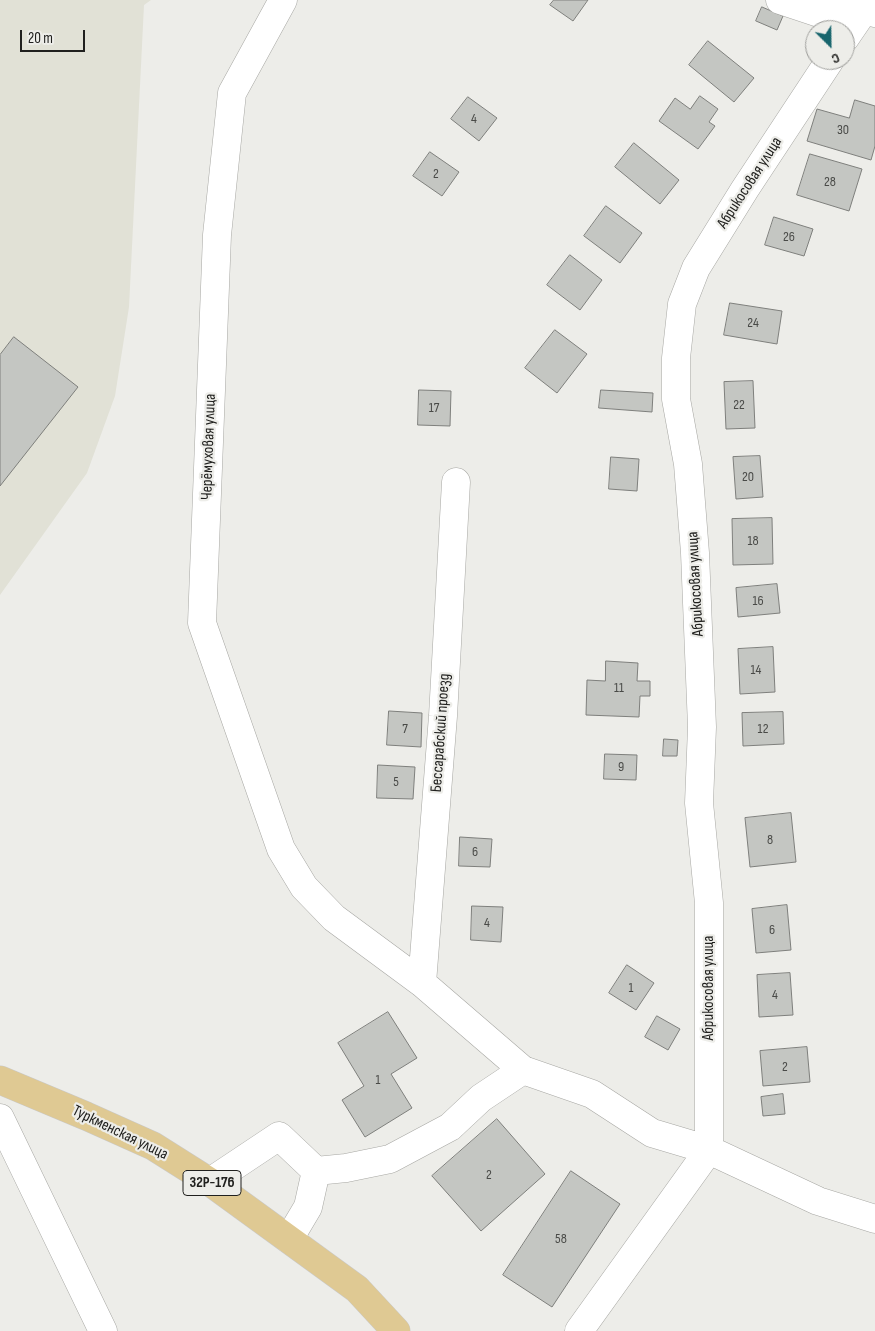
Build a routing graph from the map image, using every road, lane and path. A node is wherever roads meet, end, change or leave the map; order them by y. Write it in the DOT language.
graph roads {
  1 [pos="282,0"];
  2 [pos="780,0"];
  3 [pos="870,8"];
  4 [pos="855,26"];
  5 [pos="823,70"];
  6 [pos="456,482"];
  7 [pos="422,983"];
  8 [pos="523,1070"];
  9 [pos="0,1080"];
  10 [pos="0,1118"];
  11 [pos="709,1150"];
  12 [pos="316,1171"];
  13 [pos="210,1182"];
  14 [pos="875,1218"];
  15 [pos="288,1239"];
  16 [pos="103,1331"];
  17 [pos="396,1331"];
  18 [pos="579,1331"];
  1 -- 7 [label="street, Черёмуховая улица"];
  2 -- 3 [label="street"];
  3 -- 4 [label="street"];
  5 -- 11 [label="street, Абрикосовая улица"];
  6 -- 7 [label="street, Бессарабский проезд"];
  7 -- 8 [label="street, Черёмуховая улица"];
  8 -- 11 [label="street"];
  8 -- 12 [label="street"];
  9 -- 13 [label="main road, Туркменская улица / 32Р-176"];
  10 -- 16 [label="street"];
  11 -- 14 [label="street"];
  11 -- 18 [label="street"];
  12 -- 13 [label="street"];
  12 -- 15 [label="street"];
  13 -- 15 [label="main road, Туркменская улица / 32Р-176"];
  15 -- 17 [label="main road, Туркменская улица / 32Р-176"];
}
